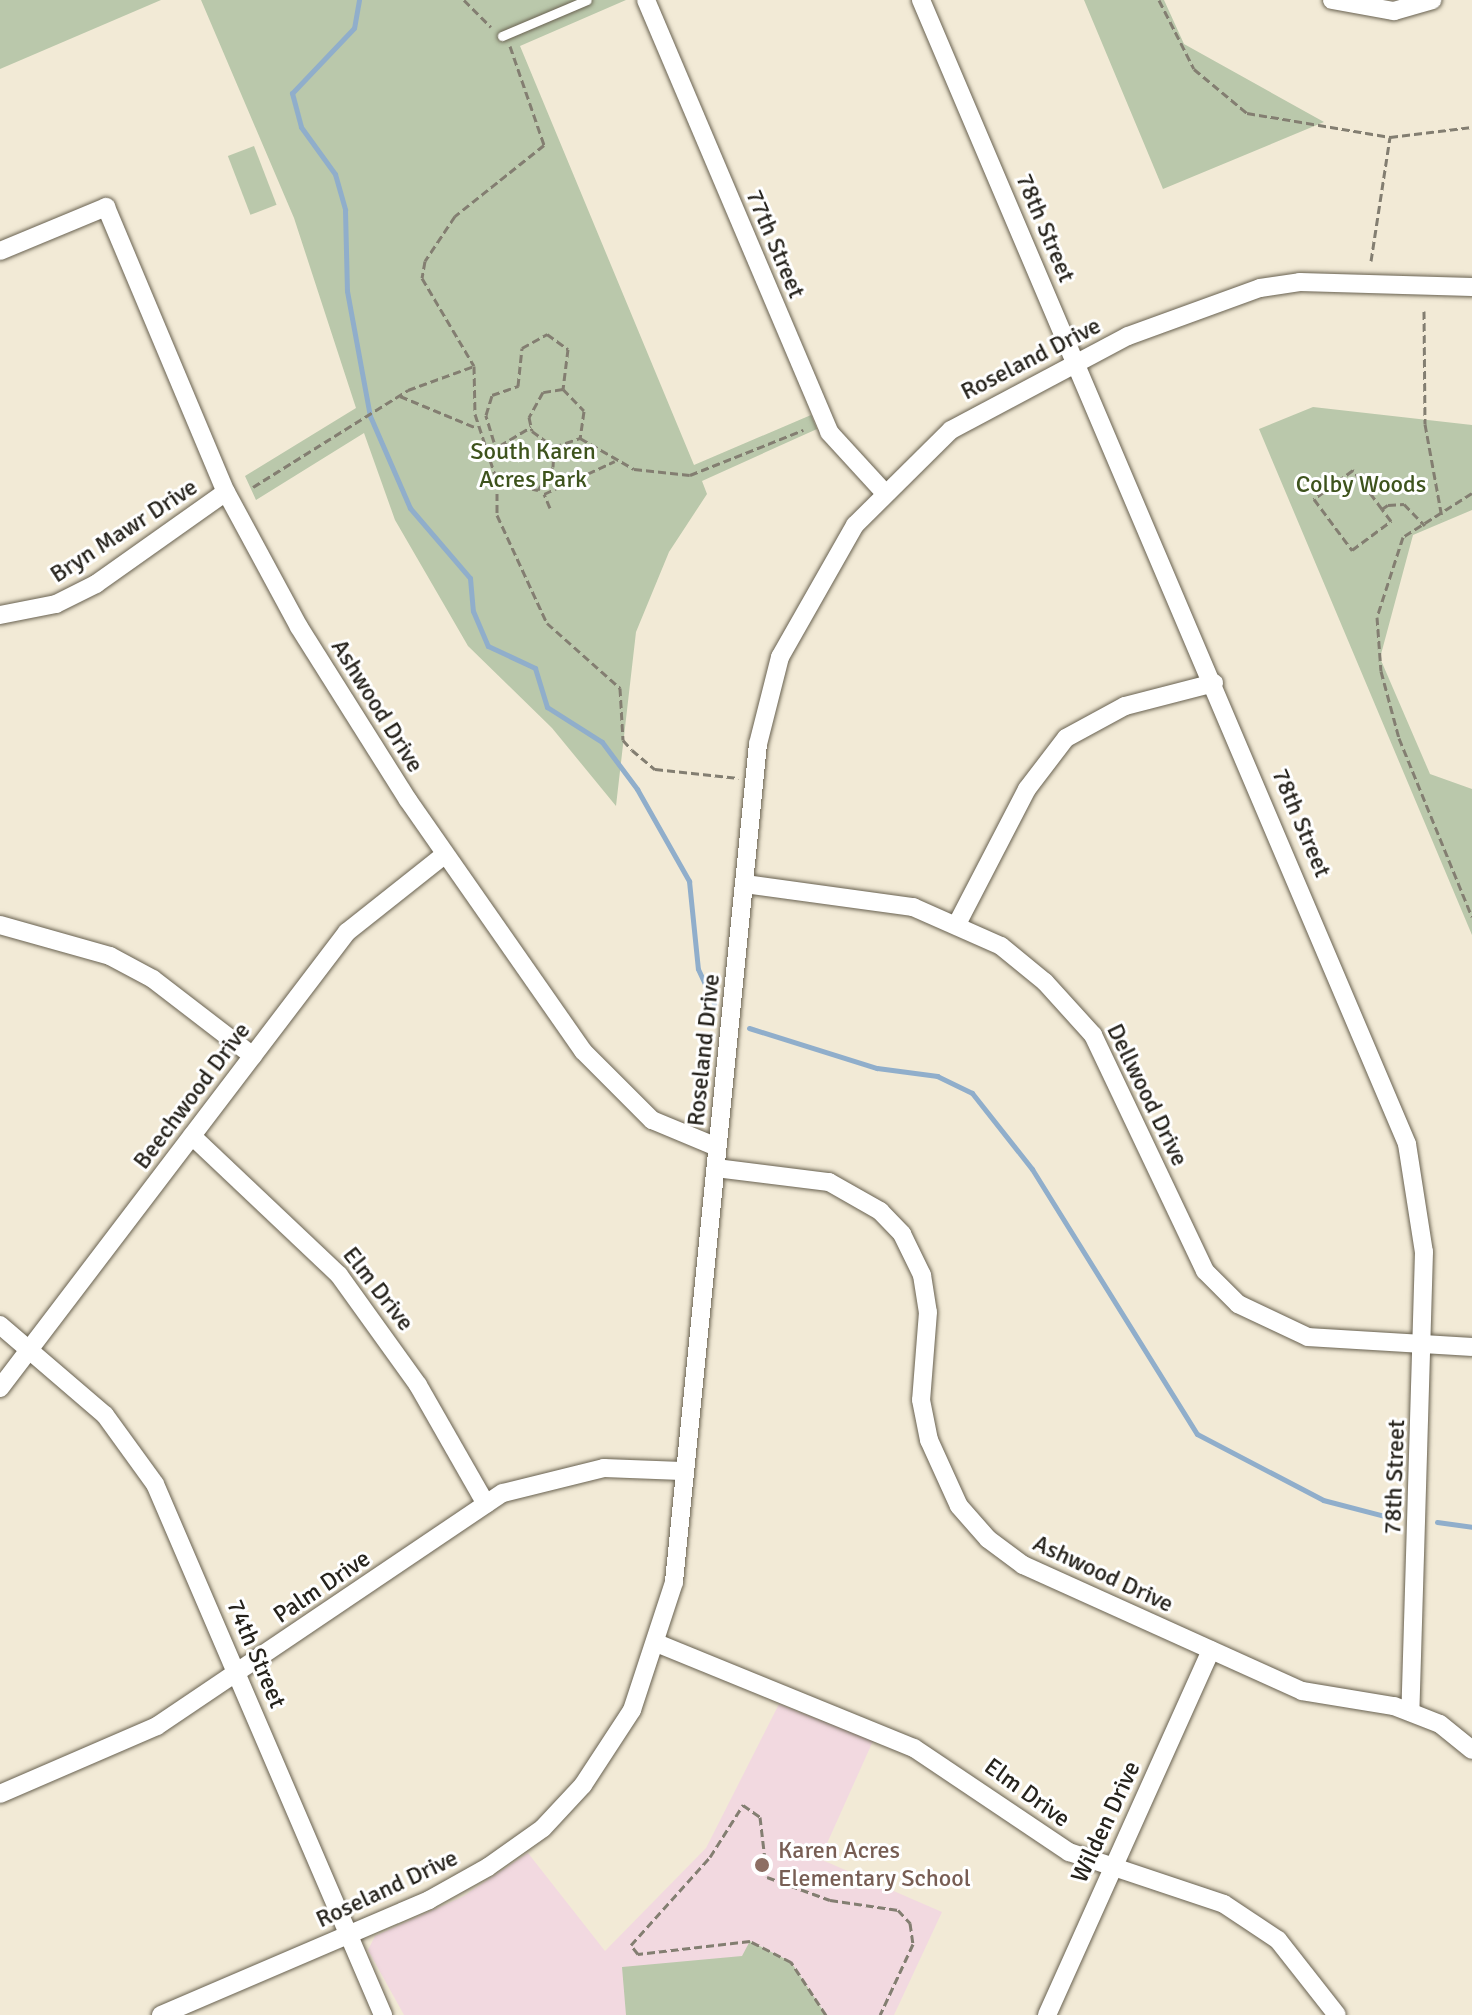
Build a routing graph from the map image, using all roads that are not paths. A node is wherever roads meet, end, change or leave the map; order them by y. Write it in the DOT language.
graph roads {
  1 [pos="587,0"];
  2 [pos="646,0"];
  3 [pos="921,0"];
  4 [pos="1332,0"];
  5 [pos="1432,0"];
  6 [pos="502,36"];
  7 [pos="0,251"];
  8 [pos="1472,287"];
  9 [pos="1075,360"];
  10 [pos="226,492"];
  11 [pos="884,492"];
  12 [pos="0,615"];
  13 [pos="1214,683"];
  14 [pos="444,855"];
  15 [pos="745,884"];
  16 [pos="957,924"];
  17 [pos="0,925"];
  18 [pos="253,1056"];
  19 [pos="192,1136"];
  20 [pos="717,1147"];
  21 [pos="716,1168"];
  22 [pos="0,1325"];
  23 [pos="1472,1347"];
  24 [pos="1423,1348"];
  25 [pos="29,1350"];
  26 [pos="0,1388"];
  27 [pos="682,1471"];
  28 [pos="486,1504"];
  29 [pos="659,1644"];
  30 [pos="1211,1650"];
  31 [pos="238,1674"];
  32 [pos="1410,1712"];
  33 [pos="1472,1750"];
  34 [pos="0,1794"];
  35 [pos="1112,1865"];
  36 [pos="349,1935"];
  37 [pos="161,2015"];
  38 [pos="383,2015"];
  39 [pos="1047,2015"];
  40 [pos="1337,2015"];
  1 -- 6 [label="lane"];
  2 -- 11 [label="street, 77th Street"];
  3 -- 9 [label="street, 78th Street"];
  4 -- 5 [label="street"];
  7 -- 10 [label="street, Ashwood Drive"];
  8 -- 9 [label="street, Roseland Drive"];
  9 -- 11 [label="street, Roseland Drive"];
  9 -- 13 [label="street, 78th Street"];
  10 -- 12 [label="street, Bryn Mawr Drive"];
  10 -- 14 [label="street, Ashwood Drive"];
  11 -- 15 [label="street, Roseland Drive"];
  13 -- 16 [label="street"];
  13 -- 24 [label="street, 78th Street"];
  14 -- 18 [label="street, Beechwood Drive"];
  14 -- 20 [label="street, Ashwood Drive"];
  15 -- 16 [label="street, Dellwood Drive"];
  15 -- 20 [label="street, Roseland Drive"];
  16 -- 24 [label="street, Dellwood Drive"];
  17 -- 18 [label="street"];
  18 -- 19 [label="street, Beechwood Drive"];
  19 -- 25 [label="street, Beechwood Drive"];
  19 -- 28 [label="street, Elm Drive"];
  20 -- 21 [label="street, Roseland Drive"];
  21 -- 27 [label="street, Roseland Drive"];
  21 -- 30 [label="street, Ashwood Drive"];
  22 -- 25 [label="street, 74th Street"];
  23 -- 24 [label="street, Dellwood Drive"];
  24 -- 32 [label="street, 78th Street"];
  25 -- 26 [label="street, Beechwood Drive"];
  25 -- 31 [label="street, 74th Street"];
  27 -- 28 [label="street, Palm Drive"];
  27 -- 29 [label="street, Roseland Drive"];
  28 -- 31 [label="street, Palm Drive"];
  29 -- 35 [label="street, Elm Drive"];
  29 -- 36 [label="street, Roseland Drive"];
  30 -- 32 [label="street, Ashwood Drive"];
  30 -- 35 [label="street, Wilden Drive"];
  31 -- 34 [label="street, Palm Drive"];
  31 -- 36 [label="street, 74th Street"];
  32 -- 33 [label="street, Ashwood Drive"];
  35 -- 39 [label="street, Wilden Drive"];
  35 -- 40 [label="street, Elm Drive"];
  36 -- 37 [label="street, Roseland Drive"];
  36 -- 38 [label="street, 74th Street"];
}
